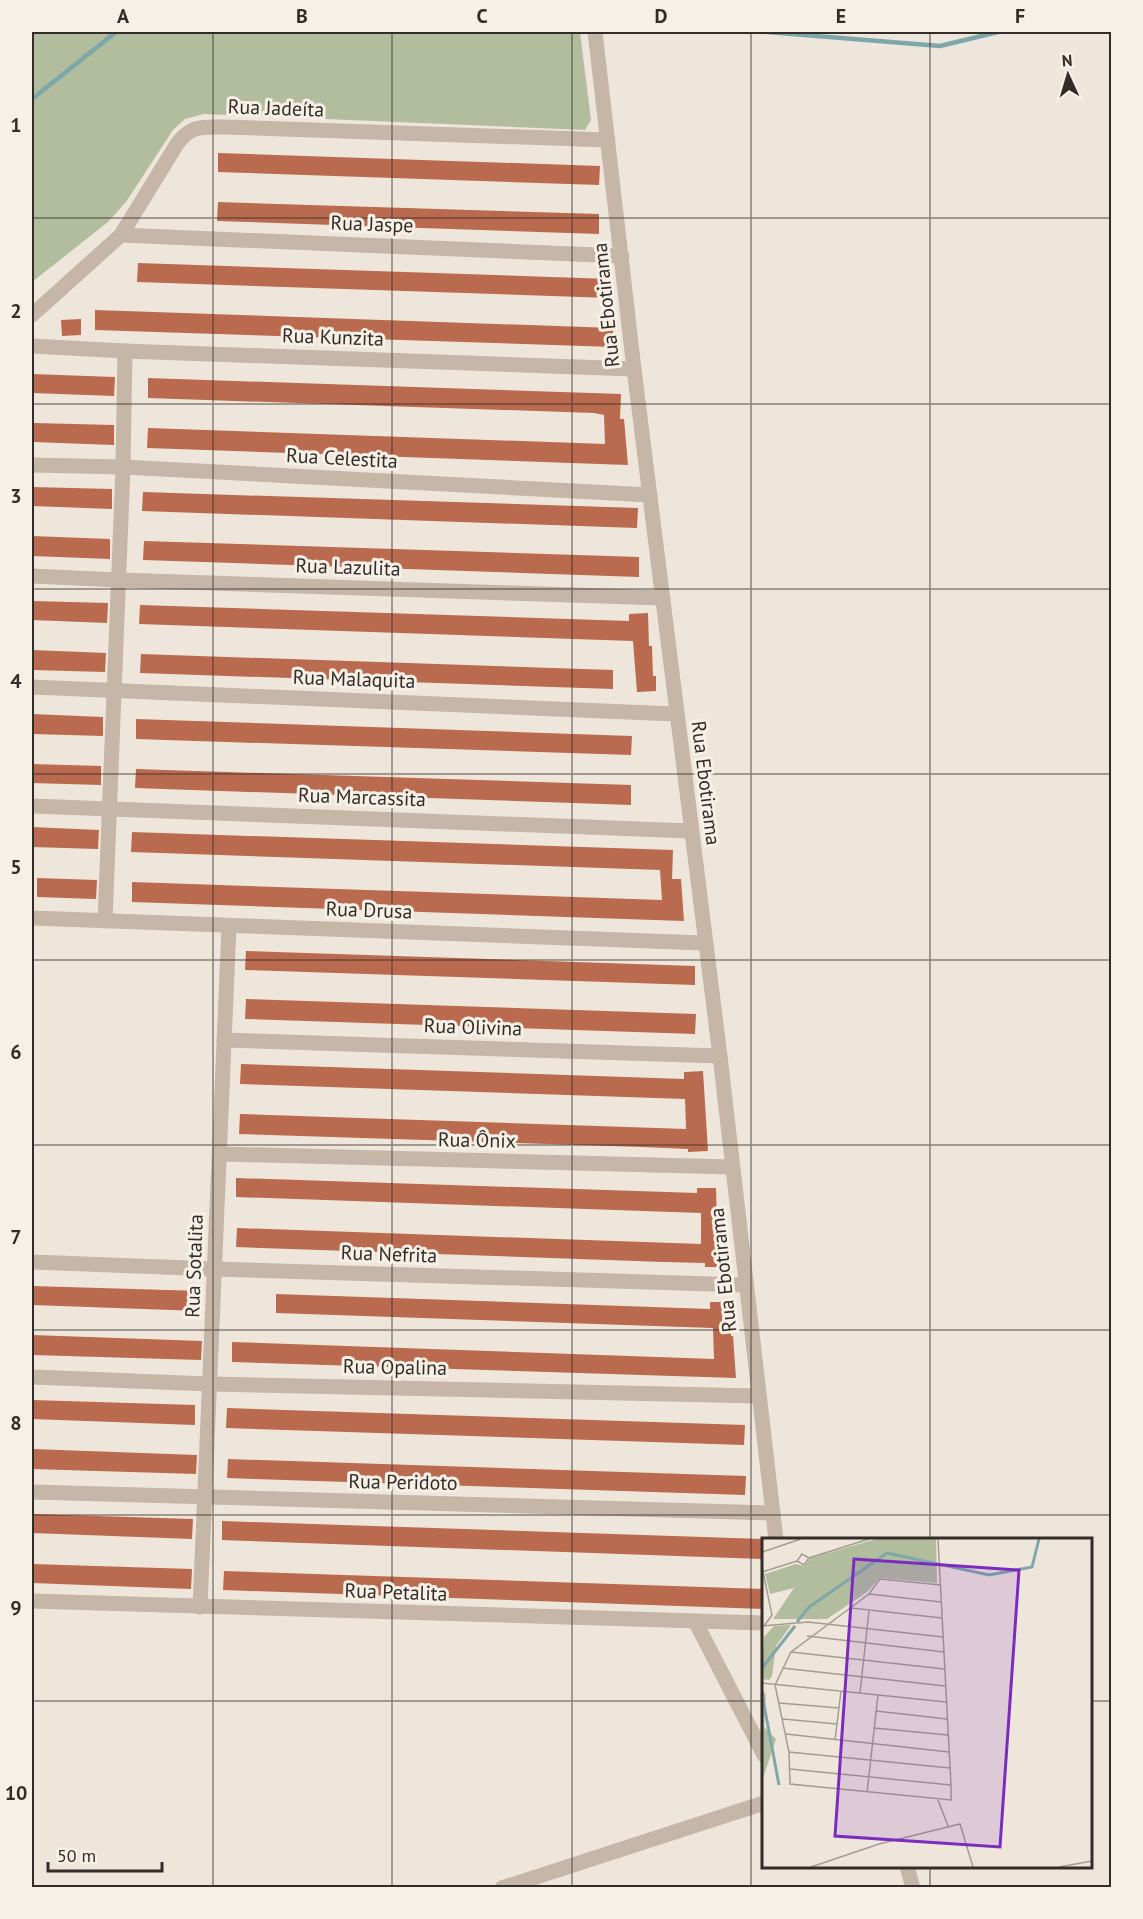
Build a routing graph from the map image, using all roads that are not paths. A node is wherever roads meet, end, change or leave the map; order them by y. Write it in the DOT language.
graph roads {
  1 [pos="595,32"];
  2 [pos="608,140"];
  3 [pos="121,235"];
  4 [pos="622,256"];
  5 [pos="32,315"];
  6 [pos="32,346"];
  7 [pos="124,351"];
  8 [pos="634,369"];
  9 [pos="32,465"];
  10 [pos="123,467"];
  11 [pos="650,495"];
  12 [pos="32,576"];
  13 [pos="119,580"];
  14 [pos="663,598"];
  15 [pos="32,687"];
  16 [pos="114,690"];
  17 [pos="675,714"];
  18 [pos="32,806"];
  19 [pos="110,809"];
  20 [pos="691,831"];
  21 [pos="32,918"];
  22 [pos="105,921"];
  23 [pos="229,926"];
  24 [pos="704,943"];
  25 [pos="224,1040"];
  26 [pos="720,1056"];
  27 [pos="220,1154"];
  28 [pos="732,1167"];
  29 [pos="32,1262"];
  30 [pos="215,1269"];
  31 [pos="746,1285"];
  32 [pos="32,1377"];
  33 [pos="210,1384"];
  34 [pos="758,1396"];
  35 [pos="32,1492"];
  36 [pos="206,1498"];
  37 [pos="773,1513"];
  38 [pos="776,1538"];
  39 [pos="32,1601"];
  40 [pos="200,1607"];
  41 [pos="695,1622"];
  42 [pos="762,1623"];
  43 [pos="762,1751"];
  44 [pos="762,1804"];
  45 [pos="907,1868"];
  46 [pos="502,1887"];
  47 [pos="913,1887"];
  1 -- 2 [label="street, Rua Ebotirama"];
  2 -- 3 [label="street, Rua Jadeíta"];
  2 -- 4 [label="street, Rua Ebotirama"];
  3 -- 4 [label="street, Rua Jaspe"];
  3 -- 5 [label="street, Rua Jadeíta"];
  4 -- 8 [label="street, Rua Ebotirama"];
  6 -- 7 [label="street, Rua Kunzita"];
  7 -- 8 [label="street, Rua Kunzita"];
  7 -- 10 [label="street"];
  8 -- 11 [label="street, Rua Ebotirama"];
  9 -- 10 [label="street, Rua Celestita"];
  10 -- 11 [label="street, Rua Celestita"];
  10 -- 13 [label="street"];
  11 -- 14 [label="street, Rua Ebotirama"];
  12 -- 13 [label="street, Rua Lazulita"];
  13 -- 14 [label="street, Rua Lazulita"];
  13 -- 16 [label="street"];
  14 -- 17 [label="street, Rua Ebotirama"];
  15 -- 16 [label="street, Rua Malaquita"];
  16 -- 17 [label="street, Rua Malaquita"];
  16 -- 19 [label="street"];
  17 -- 20 [label="street, Rua Ebotirama"];
  18 -- 19 [label="street, Rua Marcassita"];
  19 -- 20 [label="street, Rua Marcassita"];
  19 -- 22 [label="street"];
  20 -- 24 [label="street, Rua Ebotirama"];
  21 -- 22 [label="street, Rua Drusa"];
  22 -- 23 [label="street, Rua Drusa"];
  23 -- 24 [label="street, Rua Drusa"];
  23 -- 25 [label="street, Rua Sotalita"];
  24 -- 26 [label="street, Rua Ebotirama"];
  25 -- 26 [label="street, Rua Olivina"];
  25 -- 27 [label="street, Rua Sotalita"];
  26 -- 28 [label="street, Rua Ebotirama"];
  27 -- 28 [label="street, Rua Ônix"];
  27 -- 30 [label="street, Rua Sotalita"];
  28 -- 31 [label="street, Rua Ebotirama"];
  29 -- 30 [label="street, Rua Nefrita"];
  30 -- 31 [label="street, Rua Nefrita"];
  30 -- 33 [label="street, Rua Sotalita"];
  31 -- 34 [label="street, Rua Ebotirama"];
  32 -- 33 [label="street, Rua Opalina"];
  33 -- 34 [label="street, Rua Opalina"];
  33 -- 36 [label="street, Rua Sotalita"];
  34 -- 37 [label="street, Rua Ebotirama"];
  35 -- 36 [label="street, Rua Peridoto"];
  36 -- 37 [label="street, Rua Peridoto"];
  36 -- 40 [label="street, Rua Sotalita"];
  37 -- 38 [label="street, Rua Ebotirama"];
  39 -- 40 [label="street, Rua Petalita"];
  40 -- 41 [label="street, Rua Petalita"];
  41 -- 42 [label="street, Rua Petalita"];
  41 -- 43 [label="street"];
  44 -- 46 [label="street"];
  45 -- 47 [label="street"];
}
